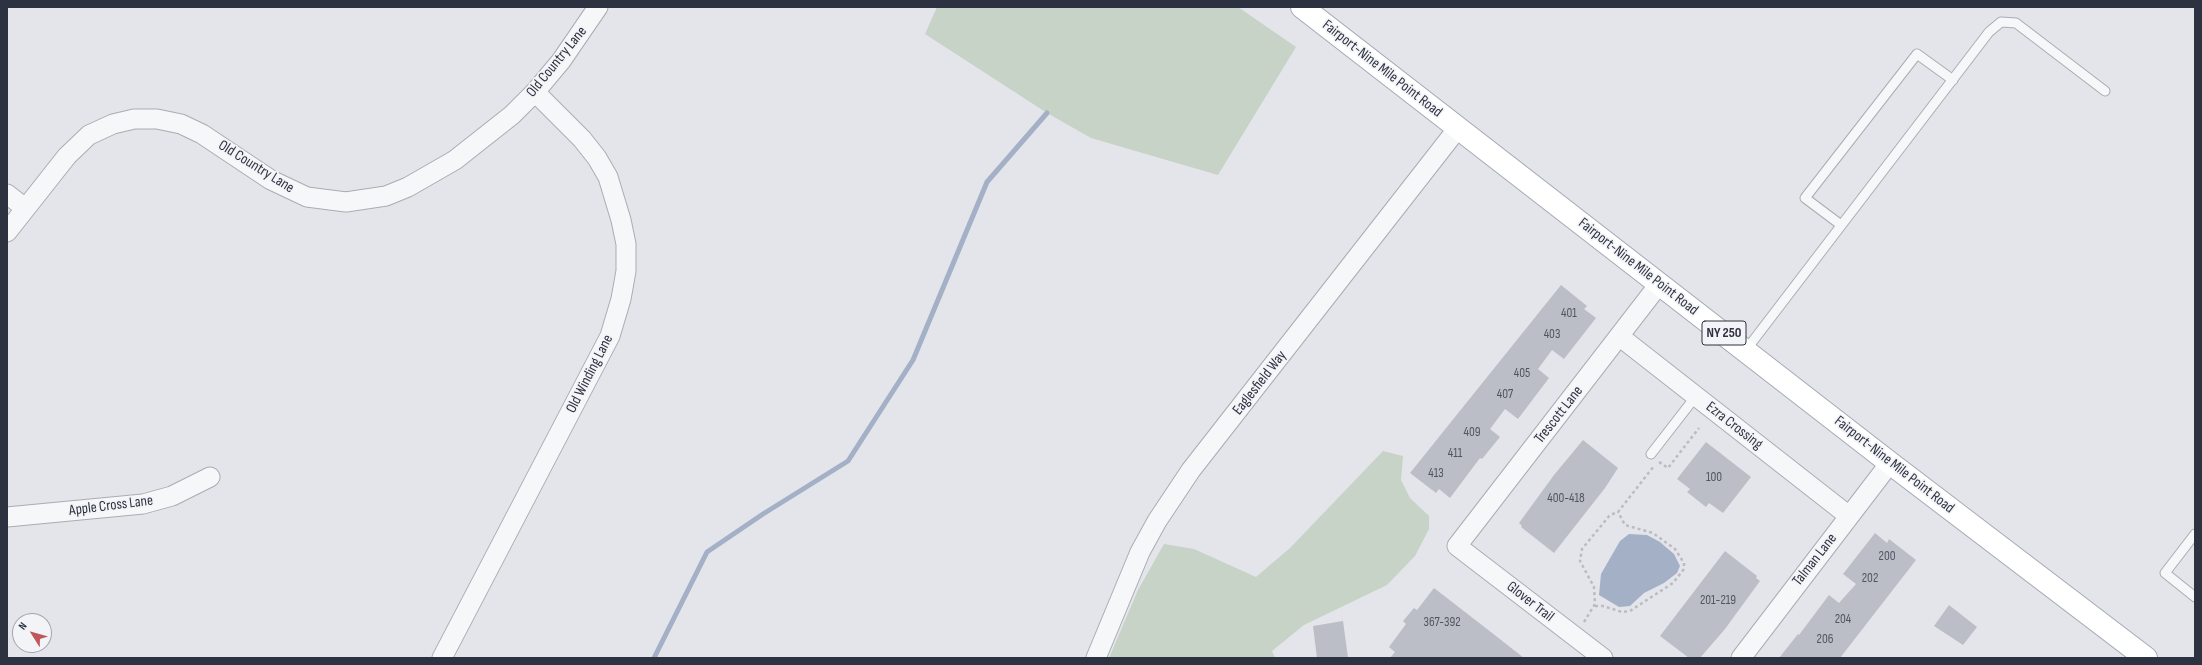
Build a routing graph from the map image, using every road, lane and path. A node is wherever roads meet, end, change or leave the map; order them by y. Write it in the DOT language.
graph roads {
  1 [pos="598,7"];
  2 [pos="1302,7"];
  3 [pos="1952,80"];
  4 [pos="2105,91"];
  5 [pos="535,92"];
  6 [pos="1458,128"];
  7 [pos="7,194"];
  8 [pos="25,208"];
  9 [pos="1841,226"];
  10 [pos="7,232"];
  11 [pos="1660,283"];
  12 [pos="1619,336"];
  13 [pos="1746,350"];
  14 [pos="1696,396"];
  15 [pos="1699,428"];
  16 [pos="1651,454"];
  17 [pos="1890,463"];
  18 [pos="210,477"];
  19 [pos="1618,512"];
  20 [pos="1849,516"];
  21 [pos="7,517"];
  22 [pos="2195,534"];
  23 [pos="1457,546"];
  24 [pos="2195,597"];
  25 [pos="1594,606"];
  26 [pos="1574,636"];
  27 [pos="442,658"];
  28 [pos="1096,658"];
  29 [pos="1603,658"];
  30 [pos="1741,658"];
  31 [pos="2146,658"];
  1 -- 5 [label="street, Old Country Lane"];
  2 -- 6 [label="main road, Fairport-Nine Mile Point Road / NY 250"];
  3 -- 4 [label="lane"];
  3 -- 9 [label="lane"];
  3 -- 9 [label="lane"];
  5 -- 8 [label="street, Old Country Lane"];
  5 -- 27 [label="street, Old Winding Lane"];
  6 -- 11 [label="main road, Fairport-Nine Mile Point Road / NY 250"];
  6 -- 28 [label="street, Eaglesfield Way"];
  7 -- 8 [label="street"];
  8 -- 10 [label="street, Old Country Lane"];
  9 -- 13 [label="lane"];
  11 -- 12 [label="street, Trescott Lane"];
  11 -- 13 [label="main road, Fairport-Nine Mile Point Road / NY 250"];
  12 -- 14 [label="street, Ezra Crossing"];
  12 -- 23 [label="street, Trescott Lane"];
  13 -- 17 [label="main road, Fairport-Nine Mile Point Road / NY 250"];
  14 -- 16 [label="lane"];
  14 -- 20 [label="street, Ezra Crossing"];
  15 -- 19 [label="path"];
  17 -- 20 [label="street, Talman Lane"];
  17 -- 31 [label="main road, Fairport-Nine Mile Point Road / NY 250"];
  18 -- 21 [label="street, Apple Cross Lane"];
  19 -- 25 [label="path"];
  19 -- 25 [label="path"];
  20 -- 30 [label="street, Talman Lane"];
  22 -- 24 [label="lane"];
  23 -- 26 [label="street, Glover Trail"];
  25 -- 26 [label="path"];
  26 -- 29 [label="street, Glover Trail"];
}
